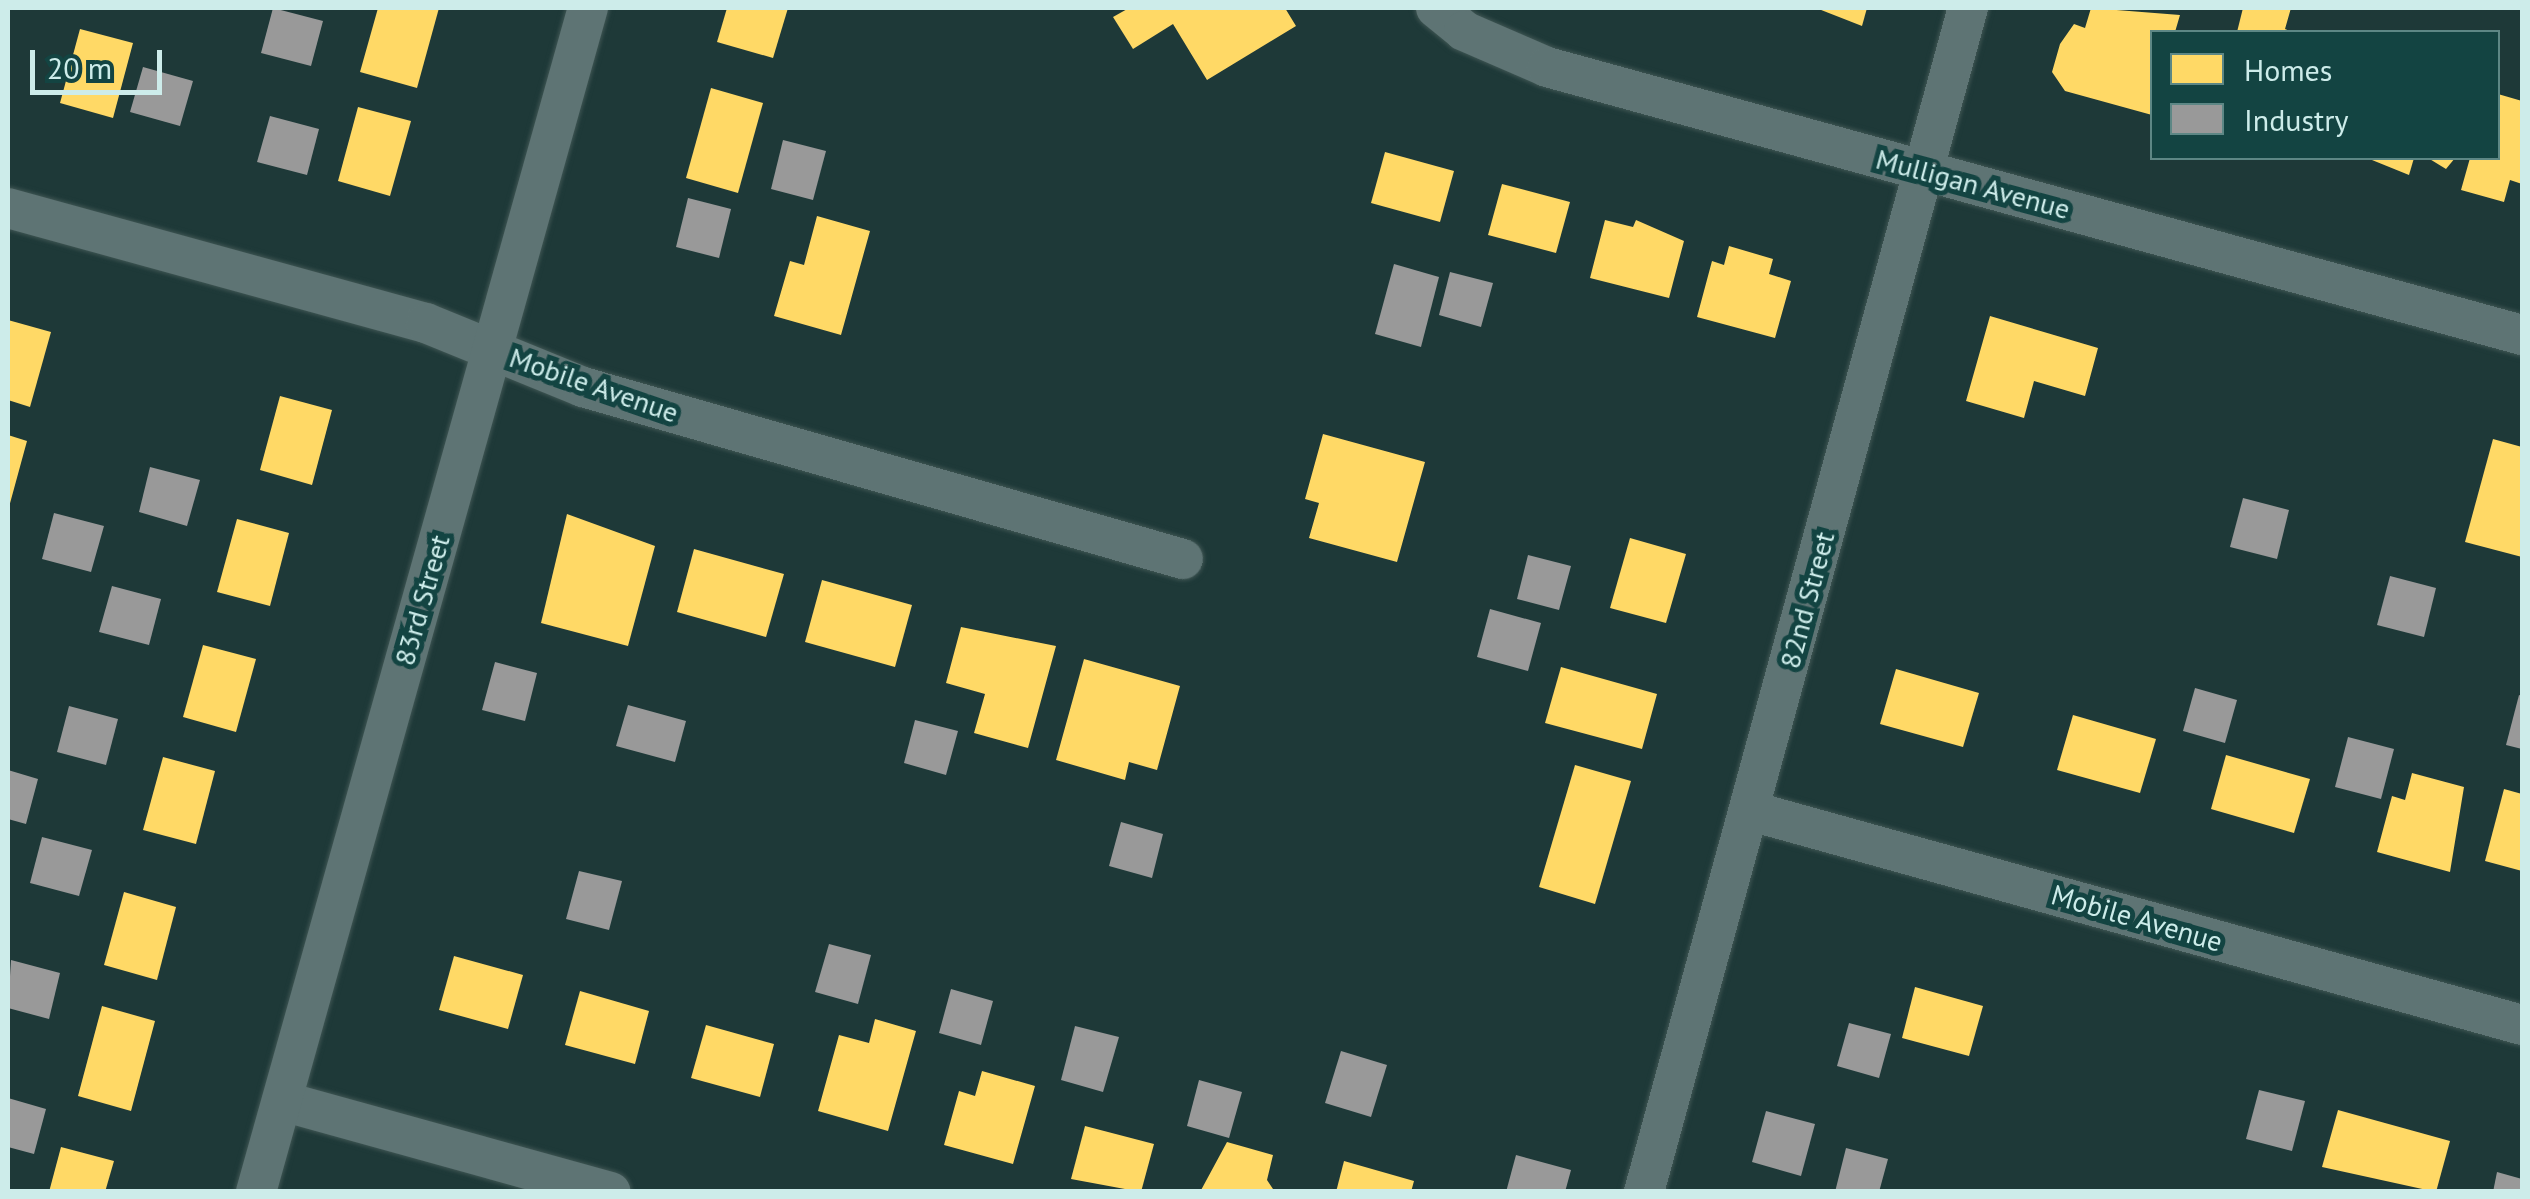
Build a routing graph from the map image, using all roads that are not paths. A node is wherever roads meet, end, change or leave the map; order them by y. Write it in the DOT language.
graph roads {
  1 [pos="588,8"];
  2 [pos="1436,8"];
  3 [pos="1968,8"];
  4 [pos="1922,170"];
  5 [pos="8,208"];
  6 [pos="2522,335"];
  7 [pos="492,350"];
  8 [pos="1183,559"];
  9 [pos="1750,811"];
  10 [pos="2522,1025"];
  11 [pos="282,1101"];
  12 [pos="256,1192"];
  13 [pos="611,1192"];
  14 [pos="1644,1192"];
  1 -- 7 [label="street, 83rd Street"];
  2 -- 4 [label="street, Mulligan Avenue"];
  3 -- 4 [label="street, 82nd Street"];
  4 -- 6 [label="street, Mulligan Avenue"];
  4 -- 9 [label="street, 82nd Street"];
  5 -- 7 [label="street, Mobile Avenue"];
  7 -- 8 [label="street, Mobile Avenue"];
  7 -- 11 [label="street, 83rd Street"];
  9 -- 10 [label="street, Mobile Avenue"];
  9 -- 14 [label="street, 82nd Street"];
  11 -- 12 [label="street, 83rd Street"];
  11 -- 13 [label="street"];
}
